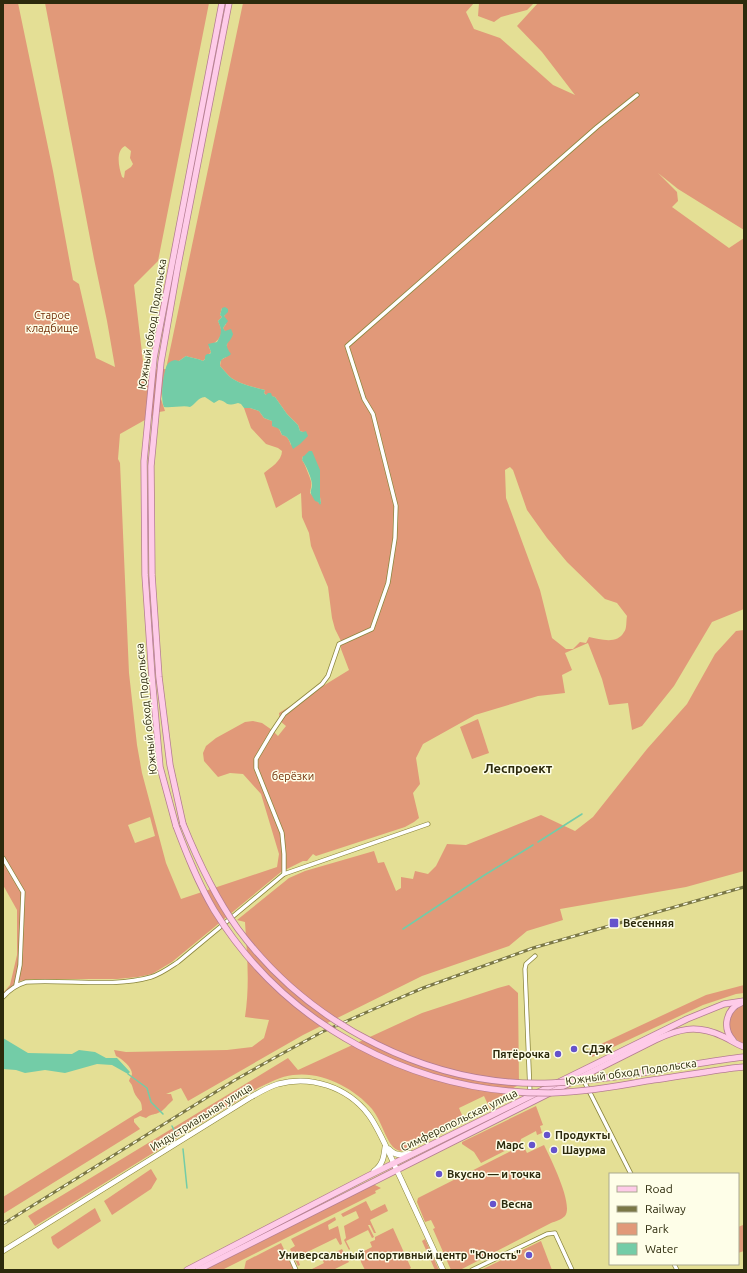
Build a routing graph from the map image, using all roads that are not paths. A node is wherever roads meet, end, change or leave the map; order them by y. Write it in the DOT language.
graph roads {
  1 [pos="222,3"];
  2 [pos="229,3"];
  3 [pos="637,95"];
  4 [pos="428,824"];
  5 [pos="3,858"];
  6 [pos="284,874"];
  7 [pos="535,956"];
  8 [pos="16,985"];
  9 [pos="3,997"];
  10 [pos="744,1002"];
  11 [pos="734,1042"];
  12 [pos="744,1047"];
  13 [pos="744,1057"];
  14 [pos="744,1067"];
  15 [pos="580,1074"];
  16 [pos="532,1096"];
  17 [pos="385,1146"];
  18 [pos="422,1150"];
  19 [pos="393,1163"];
  20 [pos="396,1170"];
  21 [pos="630,1173"];
  22 [pos="368,1176"];
  23 [pos="3,1251"];
  24 [pos="292,1261"];
  25 [pos="187,1270"];
  26 [pos="198,1270"];
  27 [pos="296,1270"];
  28 [pos="443,1270"];
  29 [pos="472,1270"];
  30 [pos="572,1270"];
  1 -- 14 [label="main road, Южный обход Подольска, bridge"];
  2 -- 13 [label="main road, Южный обход Подольска, bridge"];
  3 -- 6 [label="street"];
  4 -- 6 [label="street"];
  5 -- 8 [label="street"];
  6 -- 8 [label="street"];
  7 -- 16 [label="street"];
  8 -- 9 [label="street"];
  10 -- 11 [label="main road"];
  10 -- 15 [label="main road, Симферопольская улица"];
  11 -- 12 [label="main road, Симферопольская улица"];
  11 -- 15 [label="main road, Симферопольская улица"];
  15 -- 16 [label="main road, Симферопольская улица"];
  15 -- 20 [label="main road, Симферопольская улица"];
  15 -- 21 [label="street"];
  16 -- 18 [label="main road, Симферопольская улица"];
  17 -- 18 [label="main road"];
  17 -- 19 [label="main road, Индустриальная улица"];
  17 -- 22 [label="main road"];
  17 -- 23 [label="main road, Индустриальная улица"];
  18 -- 19 [label="main road, Симферопольская улица"];
  19 -- 20 [label="main road, Индустриальная улица"];
  19 -- 22 [label="main road, Симферопольская улица"];
  20 -- 26 [label="main road, Симферопольская улица"];
  20 -- 28 [label="main road, Индустриальная улица"];
  22 -- 25 [label="main road, Симферопольская улица"];
  24 -- 27 [label="street"];
  29 -- 30 [label="street"];
}
